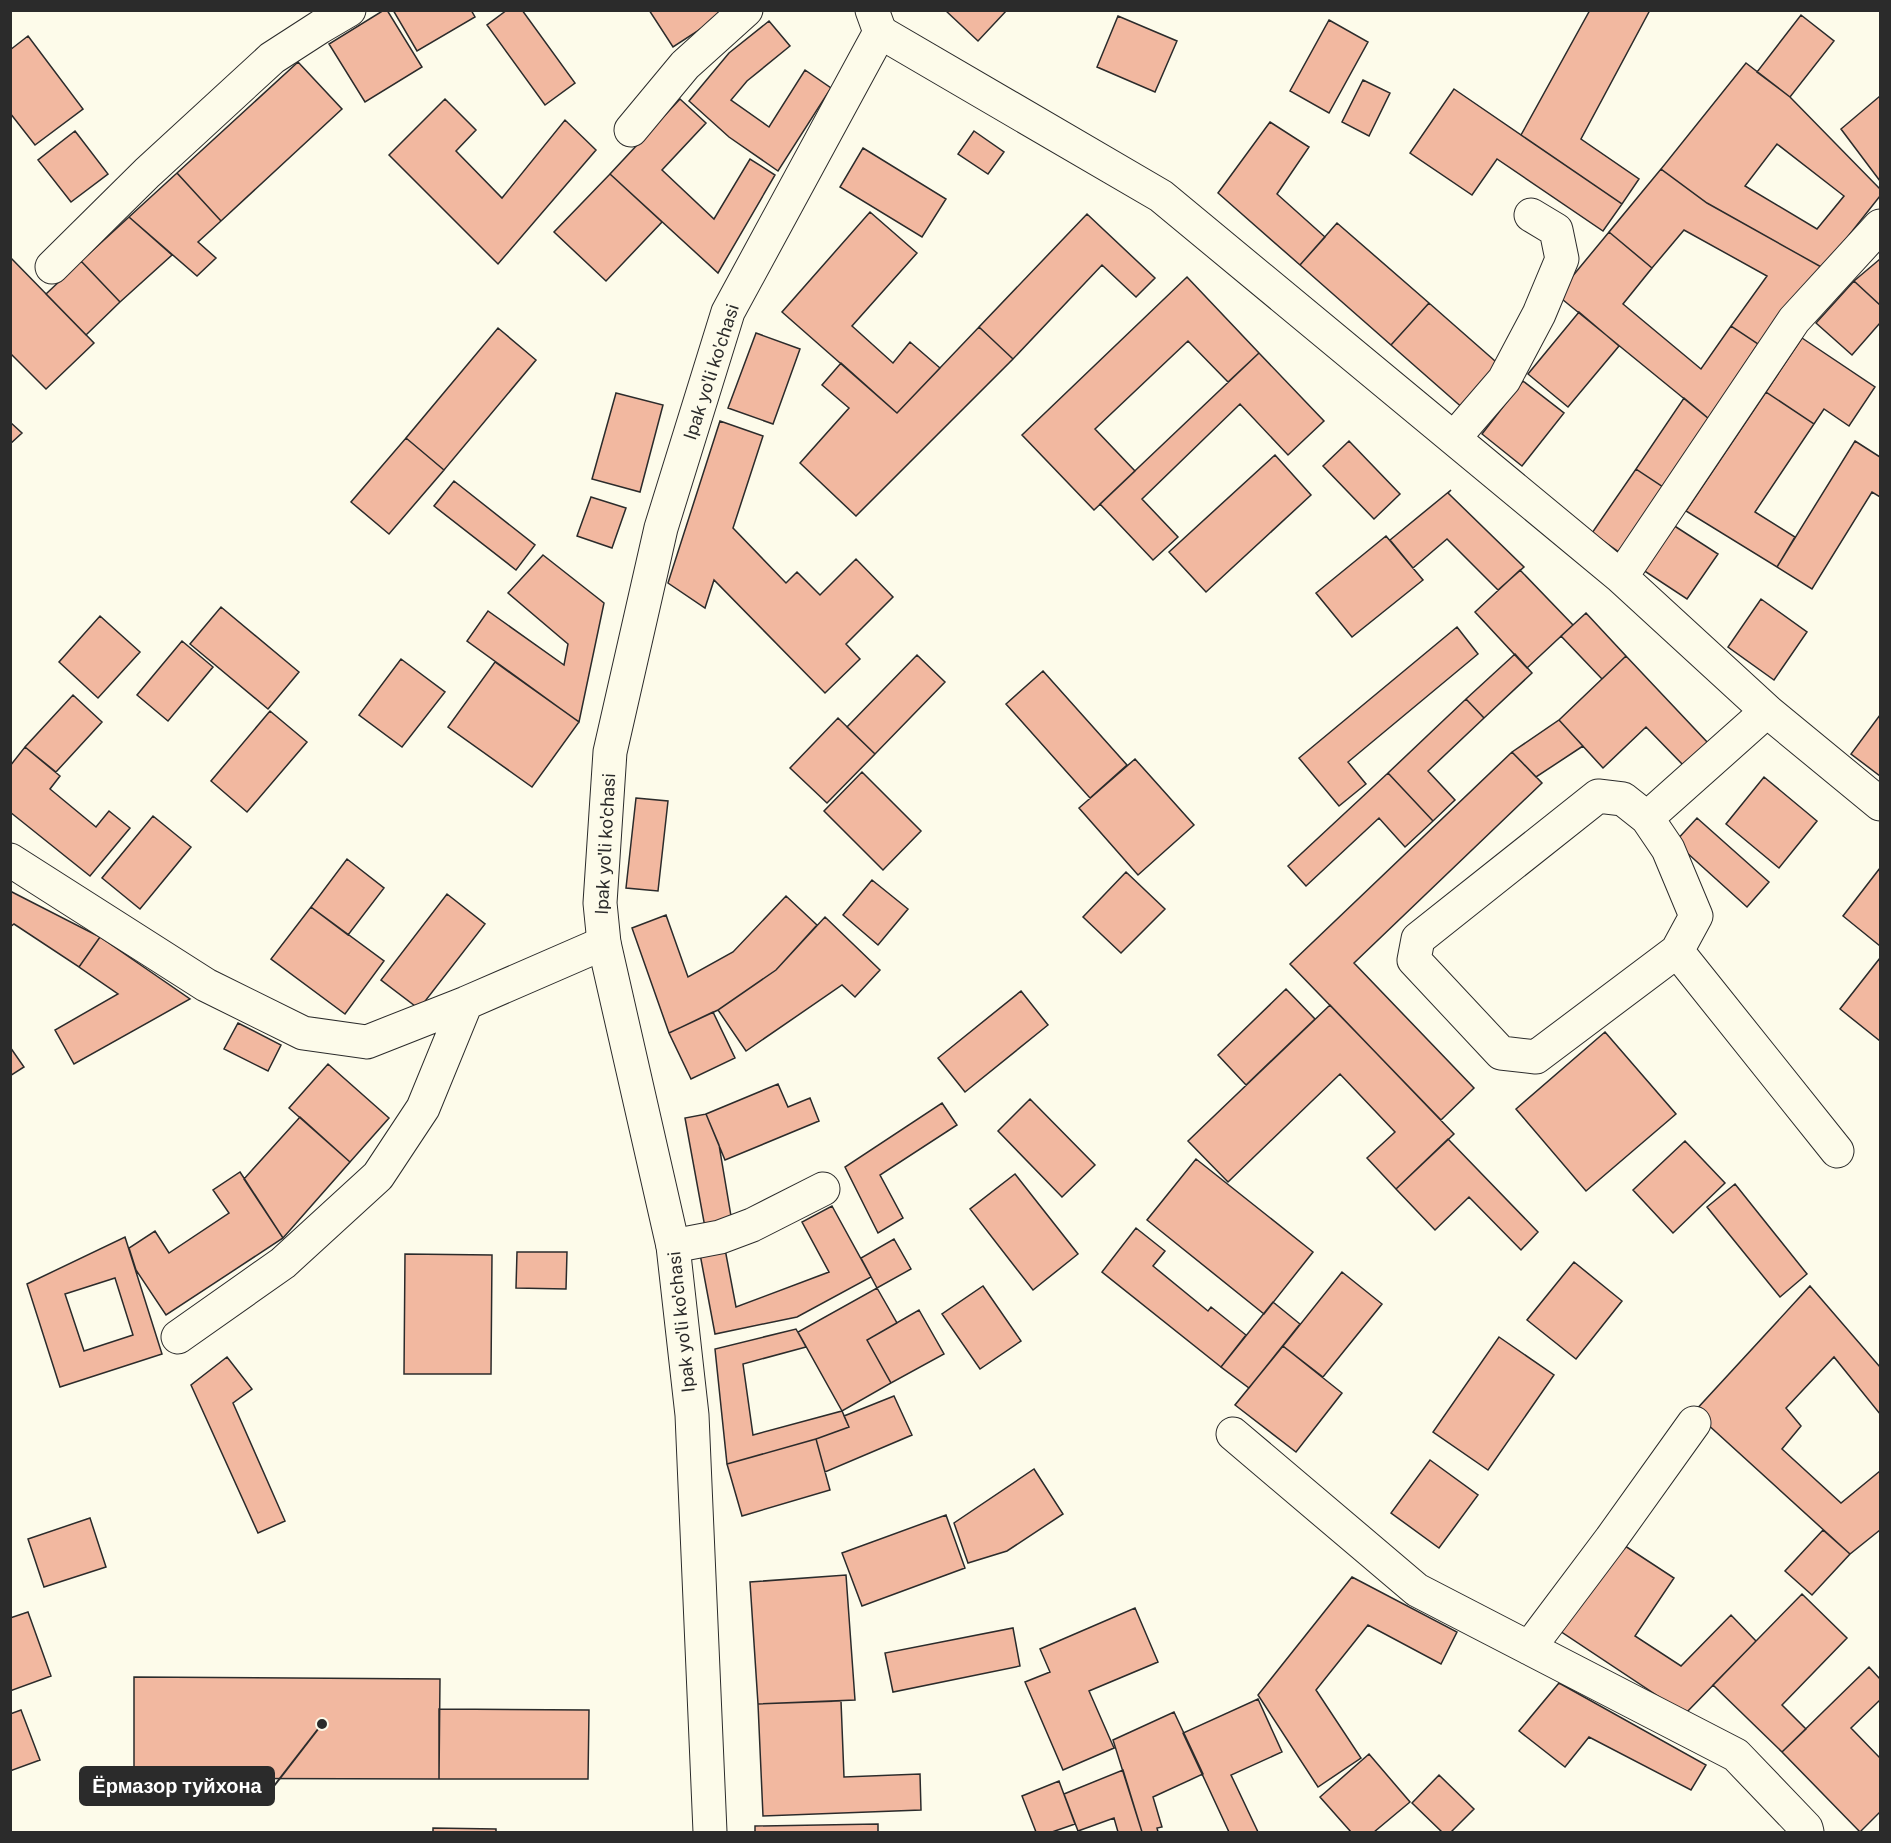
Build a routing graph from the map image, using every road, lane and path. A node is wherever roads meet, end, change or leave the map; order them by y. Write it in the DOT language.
graph roads {
  1 [pos="349,10"];
  2 [pos="746,10"];
  3 [pos="876,21"];
  4 [pos="631,130"];
  5 [pos="1531,215"];
  6 [pos="1881,226"];
  7 [pos="52,267"];
  8 [pos="1454,438"];
  9 [pos="1621,577"];
  10 [pos="1767,711"];
  11 [pos="1881,804"];
  12 [pos="1647,818"];
  13 [pos="10,860"];
  14 [pos="604,943"];
  15 [pos="1677,951"];
  16 [pos="466,1003"];
  17 [pos="1837,1151"];
  18 [pos="823,1189"];
  19 [pos="673,1246"];
  20 [pos="178,1337"];
  21 [pos="1694,1424"];
  22 [pos="1233,1434"];
  23 [pos="1529,1648"];
  24 [pos="710,1833"];
  25 [pos="1807,1833"];
  1 -- 7 [label="street"];
  2 -- 4 [label="street"];
  3 -- 8 [label="street"];
  3 -- 14 [label="street, Ipak yo'li ko'chasi"];
  5 -- 8 [label="street"];
  6 -- 9 [label="street"];
  8 -- 9 [label="street"];
  9 -- 10 [label="street"];
  10 -- 11 [label="street"];
  10 -- 12 [label="street"];
  12 -- 15 [label="street"];
  12 -- 15 [label="street"];
  13 -- 16 [label="street"];
  14 -- 16 [label="street"];
  14 -- 19 [label="street, Ipak yo'li ko'chasi"];
  15 -- 17 [label="street"];
  16 -- 20 [label="street"];
  18 -- 19 [label="street"];
  19 -- 24 [label="street, Ipak yo'li ko'chasi"];
  21 -- 23 [label="street"];
  22 -- 23 [label="street"];
  23 -- 25 [label="street"];
}
